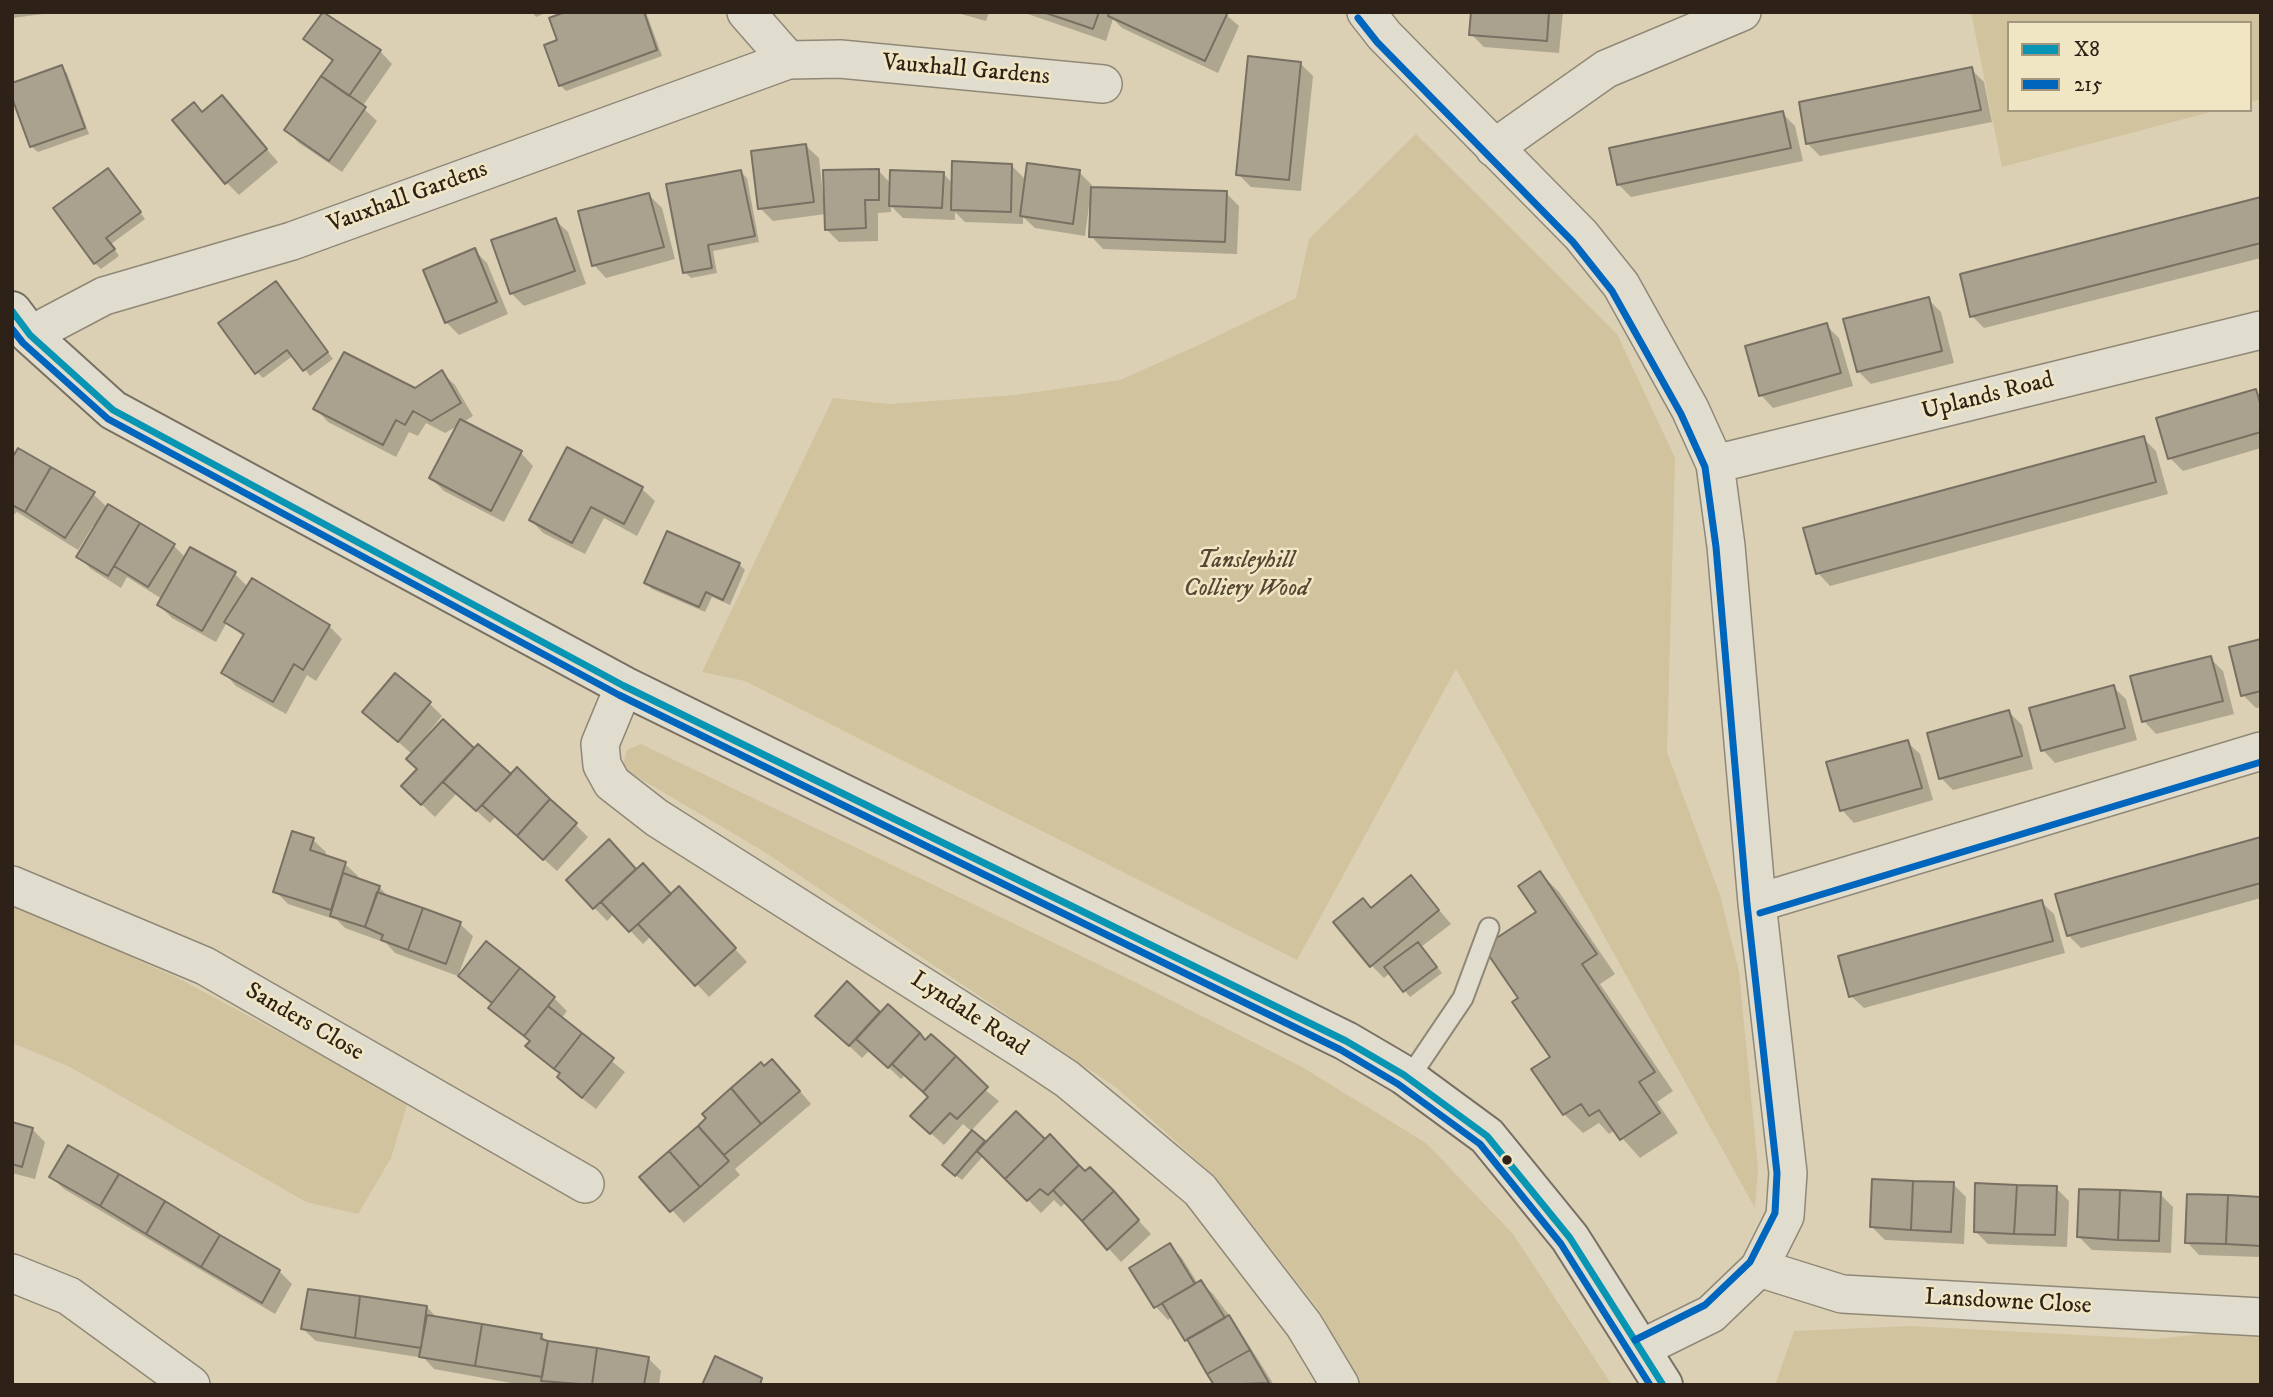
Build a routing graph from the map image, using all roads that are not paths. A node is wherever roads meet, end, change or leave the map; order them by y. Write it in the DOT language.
graph roads {
  1 [pos="746,12"];
  2 [pos="1366,12"];
  3 [pos="1742,12"];
  4 [pos="788,60"];
  5 [pos="1103,83"];
  6 [pos="1494,148"];
  7 [pos="21,323"];
  8 [pos="2261,330"];
  9 [pos="1715,464"];
  10 [pos="624,686"];
  11 [pos="2261,751"];
  12 [pos="12,885"];
  13 [pos="1757,903"];
  14 [pos="1489,928"];
  15 [pos="1409,1078"];
  16 [pos="585,1184"];
  17 [pos="1759,1268"];
  18 [pos="12,1273"];
  19 [pos="2261,1317"];
  20 [pos="1640,1349"];
  21 [pos="191,1385"];
  22 [pos="1340,1385"];
  23 [pos="1663,1385"];
  1 -- 4 [label="street"];
  2 -- 6 [label="street"];
  3 -- 6 [label="street"];
  4 -- 5 [label="street, Vauxhall Gardens"];
  4 -- 7 [label="street, Vauxhall Gardens"];
  6 -- 9 [label="street"];
  7 -- 10 [label="main road"];
  8 -- 9 [label="street, Uplands Road"];
  9 -- 13 [label="street"];
  10 -- 15 [label="main road"];
  10 -- 22 [label="street, Lyndale Road"];
  11 -- 13 [label="street"];
  12 -- 16 [label="street, Sanders Close"];
  13 -- 17 [label="street"];
  14 -- 15 [label="lane"];
  15 -- 20 [label="main road"];
  17 -- 19 [label="street, Lansdowne Close"];
  17 -- 20 [label="street"];
  18 -- 21 [label="street"];
  20 -- 23 [label="main road"];
}
